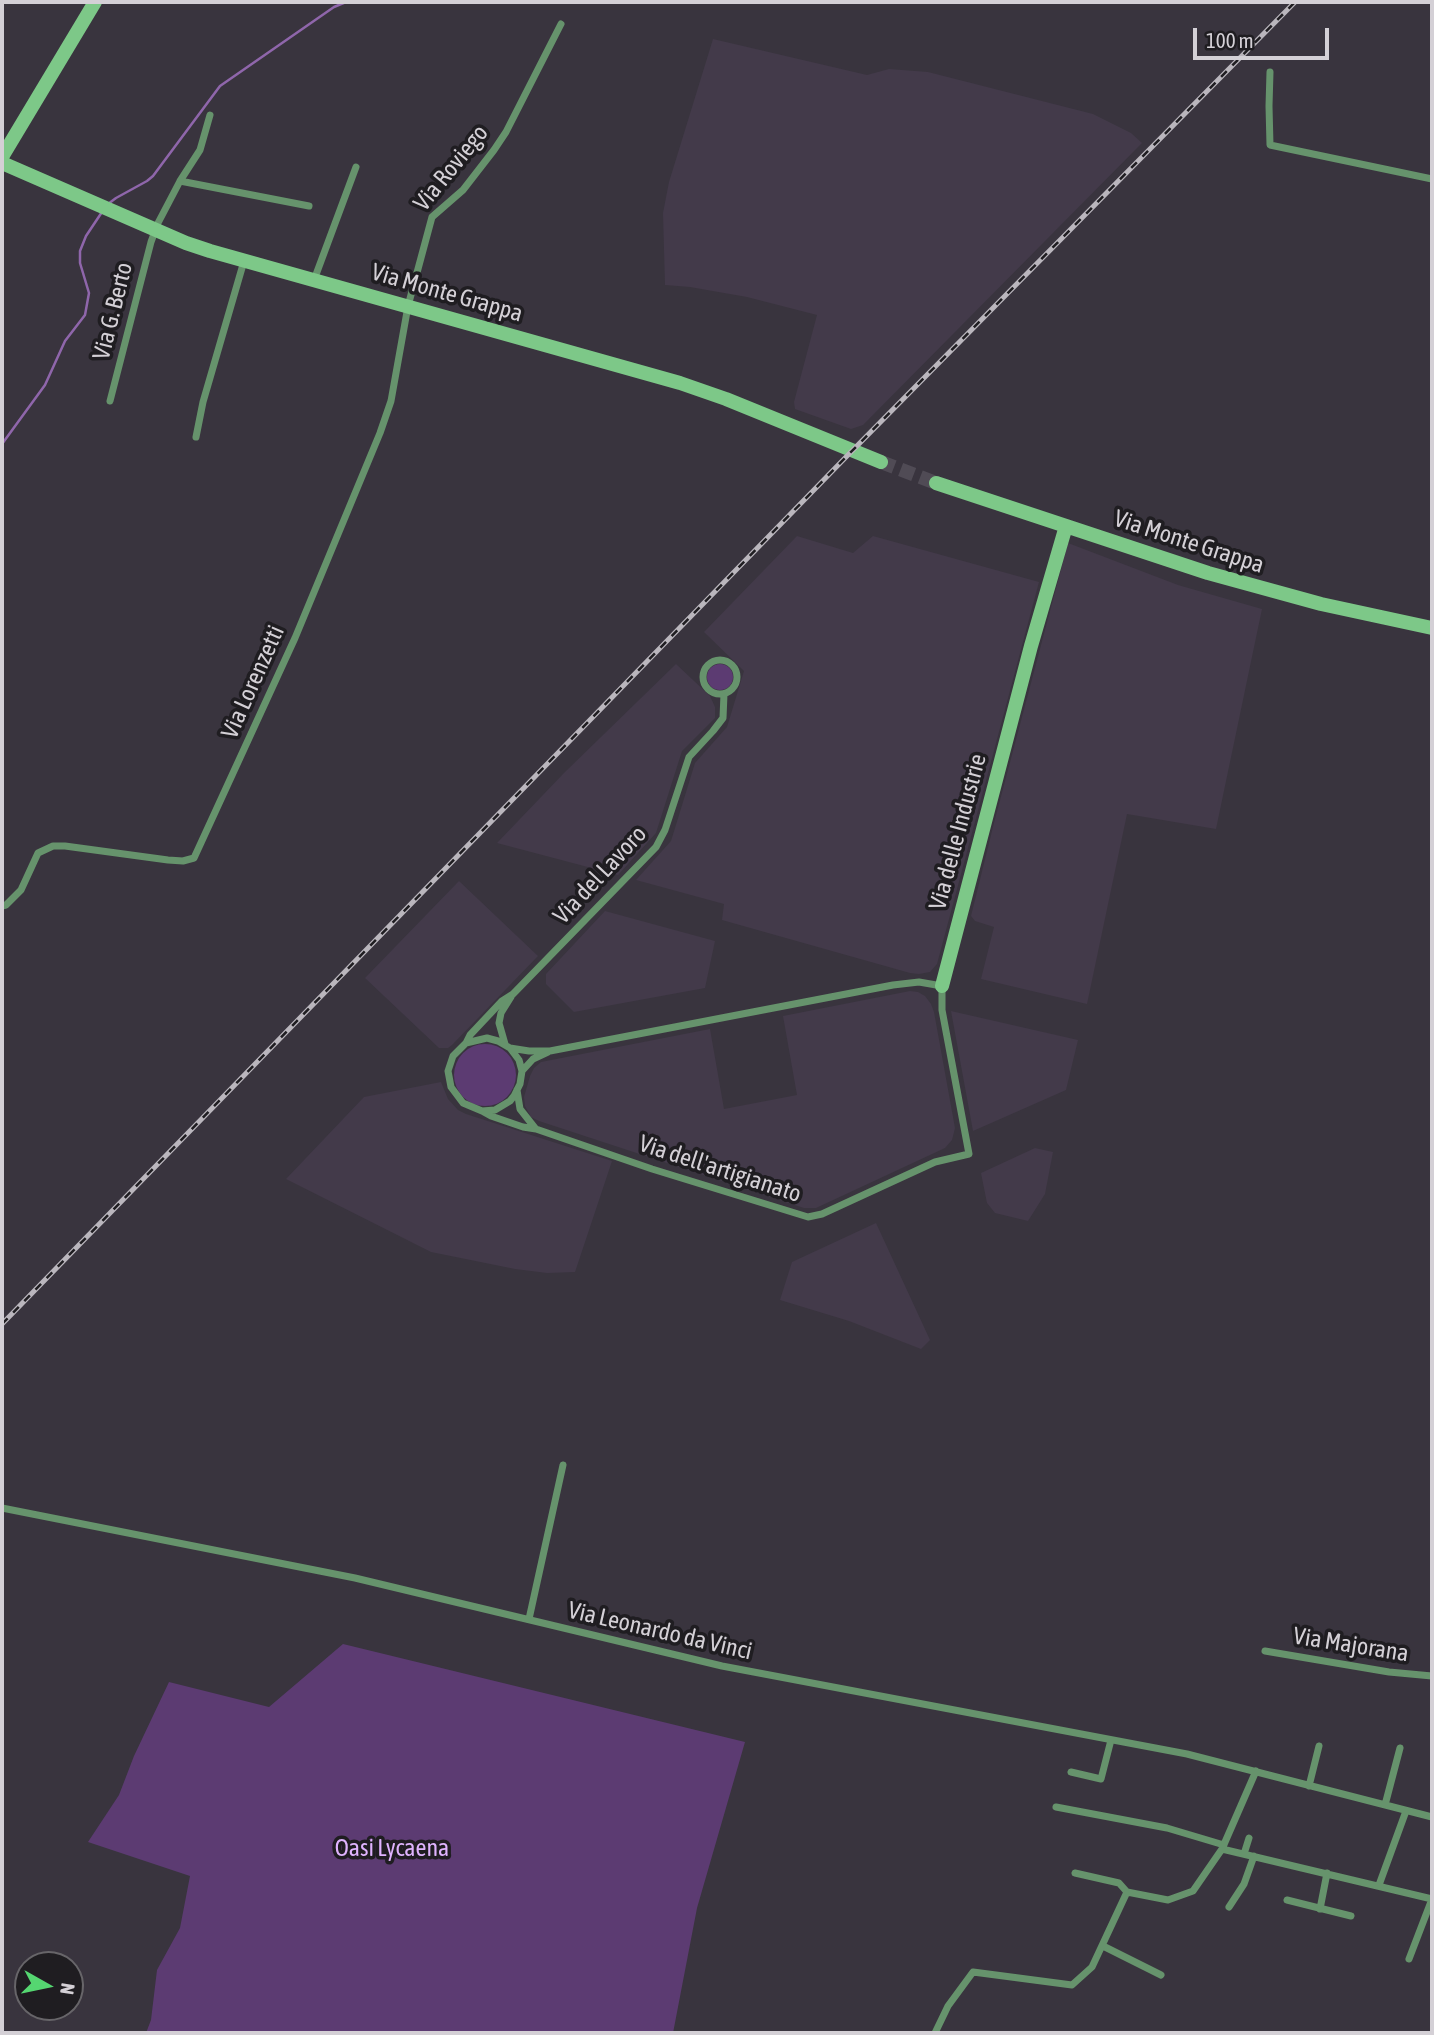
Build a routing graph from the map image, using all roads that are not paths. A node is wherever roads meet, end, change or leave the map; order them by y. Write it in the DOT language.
graph roads {
  1 [pos="95,2"];
  2 [pos="561,24"];
  3 [pos="1270,72"];
  4 [pos="210,115"];
  5 [pos="2,157"];
  6 [pos="2,163"];
  7 [pos="356,167"];
  8 [pos="1432,179"];
  9 [pos="180,181"];
  10 [pos="309,206"];
  11 [pos="155,230"];
  12 [pos="243,261"];
  13 [pos="314,280"];
  14 [pos="408,306"];
  15 [pos="110,401"];
  16 [pos="196,437"];
  17 [pos="881,461"];
  18 [pos="936,483"];
  19 [pos="1066,526"];
  20 [pos="1432,628"];
  21 [pos="724,694"];
  22 [pos="2,906"];
  23 [pos="942,986"];
  24 [pos="513,994"];
  25 [pos="466,1043"];
  26 [pos="507,1046"];
  27 [pos="550,1051"];
  28 [pos="522,1071"];
  29 [pos="517,1090"];
  30 [pos="482,1111"];
  31 [pos="536,1129"];
  32 [pos="969,1154"];
  33 [pos="563,1465"];
  34 [pos="2,1508"];
  35 [pos="529,1619"];
  36 [pos="1265,1651"];
  37 [pos="1432,1676"];
  38 [pos="1111,1740"];
  39 [pos="1319,1746"];
  40 [pos="1399,1748"];
  41 [pos="1256,1771"];
  42 [pos="1071,1772"];
  43 [pos="1309,1786"];
  44 [pos="1385,1805"];
  45 [pos="1056,1807"];
  46 [pos="1406,1811"];
  47 [pos="1432,1818"];
  48 [pos="1249,1838"];
  49 [pos="1223,1847"];
  50 [pos="1244,1854"];
  51 [pos="1254,1856"];
  52 [pos="1075,1873"];
  53 [pos="1327,1873"];
  54 [pos="1379,1885"];
  55 [pos="1127,1892"];
  56 [pos="1432,1899"];
  57 [pos="1287,1900"];
  58 [pos="1229,1907"];
  59 [pos="1320,1909"];
  60 [pos="1351,1916"];
  61 [pos="1103,1946"];
  62 [pos="1409,1959"];
  63 [pos="1161,1975"];
  64 [pos="935,2033"];
  1 -- 5 [label="street"];
  2 -- 14 [label="street, Via Roviego"];
  3 -- 8 [label="street"];
  4 -- 9 [label="street, Via G. Berto"];
  6 -- 11 [label="street, Via Monte Grappa"];
  7 -- 13 [label="street"];
  9 -- 10 [label="street"];
  9 -- 11 [label="street, Via G. Berto"];
  11 -- 12 [label="street, Via Monte Grappa"];
  11 -- 15 [label="street, Via G. Berto"];
  12 -- 13 [label="street, Via Monte Grappa"];
  12 -- 16 [label="street"];
  13 -- 14 [label="street, Via Monte Grappa"];
  14 -- 17 [label="street, Via Monte Grappa"];
  14 -- 22 [label="street, Via Lorenzetti"];
  18 -- 19 [label="street, Via Monte Grappa"];
  19 -- 20 [label="street, Via Monte Grappa"];
  19 -- 23 [label="street, Via delle Industrie"];
  21 -- 21 [label="street, Via del Lavoro"];
  21 -- 24 [label="street, Via del Lavoro"];
  23 -- 27 [label="street"];
  23 -- 32 [label="street, Via delle Industrie"];
  24 -- 25 [label="street, Via del Lavoro"];
  24 -- 26 [label="street, Via del Lavoro"];
  25 -- 26 [label="street"];
  25 -- 30 [label="street, Via dell'artigianato"];
  26 -- 27 [label="street"];
  26 -- 28 [label="street"];
  27 -- 28 [label="street"];
  28 -- 29 [label="street"];
  29 -- 30 [label="street"];
  29 -- 31 [label="street"];
  30 -- 31 [label="street, Via dell'artigianato"];
  31 -- 32 [label="street, Via dell'artigianato"];
  33 -- 35 [label="street"];
  34 -- 35 [label="street, Via Leonardo da Vinci"];
  35 -- 38 [label="street, Via Leonardo da Vinci"];
  36 -- 37 [label="street, Via Majorana"];
  38 -- 41 [label="street, Via Leonardo da Vinci"];
  38 -- 42 [label="street"];
  39 -- 43 [label="street"];
  40 -- 44 [label="street"];
  41 -- 43 [label="street, Via Leonardo da Vinci"];
  41 -- 49 [label="street"];
  43 -- 44 [label="street, Via Leonardo da Vinci"];
  44 -- 46 [label="street, Via Leonardo da Vinci"];
  45 -- 49 [label="street"];
  46 -- 47 [label="street, Via Leonardo da Vinci"];
  46 -- 54 [label="street"];
  48 -- 50 [label="street"];
  49 -- 50 [label="street"];
  49 -- 55 [label="street"];
  50 -- 51 [label="street"];
  51 -- 53 [label="street"];
  51 -- 58 [label="street"];
  52 -- 55 [label="street"];
  53 -- 54 [label="street"];
  53 -- 59 [label="street"];
  54 -- 56 [label="street"];
  55 -- 61 [label="street"];
  56 -- 62 [label="street"];
  57 -- 59 [label="street"];
  59 -- 60 [label="street"];
  61 -- 63 [label="street"];
  61 -- 64 [label="street"];
}
